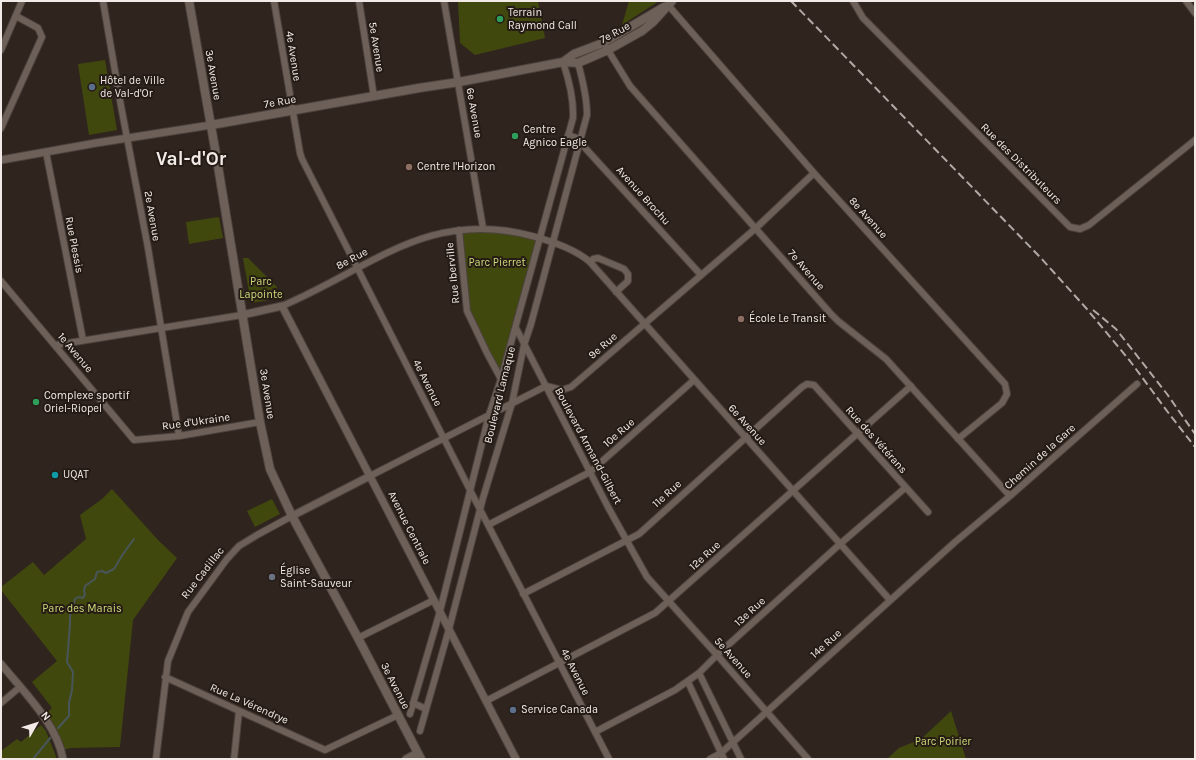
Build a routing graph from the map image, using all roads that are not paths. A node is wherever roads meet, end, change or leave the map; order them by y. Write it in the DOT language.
graph roads {
  1 [pos="22,1"];
  2 [pos="103,1"];
  3 [pos="189,1"];
  4 [pos="274,1"];
  5 [pos="359,1"];
  6 [pos="444,1"];
  7 [pos="853,1"];
  8 [pos="1186,1"];
  9 [pos="670,3"];
  10 [pos="1195,12"];
  11 [pos="16,16"];
  12 [pos="603,43"];
  13 [pos="1,50"];
  14 [pos="608,50"];
  15 [pos="563,62"];
  16 [pos="578,63"];
  17 [pos="459,82"];
  18 [pos="374,97"];
  19 [pos="292,111"];
  20 [pos="211,125"];
  21 [pos="1,128"];
  22 [pos="568,135"];
  23 [pos="127,138"];
  24 [pos="580,139"];
  25 [pos="1195,140"];
  26 [pos="46,152"];
  27 [pos="1,160"];
  28 [pos="814,173"];
  29 [pos="483,228"];
  30 [pos="756,228"];
  31 [pos="459,230"];
  32 [pos="539,238"];
  33 [pos="553,243"];
  34 [pos="590,262"];
  35 [pos="358,268"];
  36 [pos="701,275"];
  37 [pos="1,281"];
  38 [pos="616,292"];
  39 [pos="282,306"];
  40 [pos="242,315"];
  41 [pos="645,324"];
  42 [pos="160,328"];
  43 [pos="516,328"];
  44 [pos="83,340"];
  45 [pos="56,345"];
  46 [pos="524,345"];
  47 [pos="501,379"];
  48 [pos="694,380"];
  49 [pos="807,384"];
  50 [pos="1137,384"];
  51 [pos="546,386"];
  52 [pos="911,386"];
  53 [pos="512,403"];
  54 [pos="489,415"];
  55 [pos="260,422"];
  56 [pos="857,433"];
  57 [pos="178,436"];
  58 [pos="745,438"];
  59 [pos="444,439"];
  60 [pos="958,439"];
  61 [pos="134,440"];
  62 [pos="590,472"];
  63 [pos="370,476"];
  64 [pos="905,488"];
  65 [pos="793,490"];
  66 [pos="471,492"];
  67 [pos="1010,496"];
  68 [pos="480,511"];
  69 [pos="928,512"];
  70 [pos="292,516"];
  71 [pos="488,525"];
  72 [pos="627,539"];
  73 [pos="955,542"];
  74 [pos="840,544"];
  75 [pos="643,572"];
  76 [pos="523,594"];
  77 [pos="434,600"];
  78 [pos="890,600"];
  79 [pos="669,602"];
  80 [pos="440,611"];
  81 [pos="449,628"];
  82 [pos="358,638"];
  83 [pos="717,655"];
  84 [pos="559,663"];
  85 [pos="1,664"];
  86 [pos="699,673"];
  87 [pos="165,677"];
  88 [pos="688,682"];
  89 [pos="20,687"];
  90 [pos="486,701"];
  91 [pos="1,703"];
  92 [pos="413,703"];
  93 [pos="426,709"];
  94 [pos="239,711"];
  95 [pos="767,711"];
  96 [pos="410,714"];
  97 [pos="398,715"];
  98 [pos="420,731"];
  99 [pos="595,732"];
  100 [pos="733,741"];
  101 [pos="419,756"];
  102 [pos="722,756"];
  103 [pos="63,759"];
  104 [pos="156,759"];
  105 [pos="234,759"];
  106 [pos="406,759"];
  107 [pos="516,759"];
  108 [pos="609,759"];
  109 [pos="710,759"];
  110 [pos="741,759"];
  111 [pos="808,759"];
  1 -- 11 [label="street"];
  2 -- 23 [label="street, 2e Avenue"];
  3 -- 20 [label="main road, 3e Avenue"];
  4 -- 19 [label="street, 4e Avenue"];
  5 -- 18 [label="street, 5e Avenue"];
  6 -- 17 [label="street, 6e Avenue"];
  7 -- 25 [label="street, Rue des Distributeurs"];
  8 -- 10 [label="street"];
  9 -- 12 [label="main road, 7e Rue"];
  9 -- 14 [label="main road, 7e Rue"];
  9 -- 28 [label="street, 8e Avenue"];
  11 -- 13 [label="street"];
  11 -- 21 [label="street"];
  12 -- 14 [label="street, 7e Avenue"];
  12 -- 15 [label="main road, 7e Rue"];
  14 -- 16 [label="main road, 7e Rue"];
  14 -- 30 [label="street, 7e Avenue"];
  15 -- 16 [label="main road, 7e Rue"];
  15 -- 17 [label="main road, 7e Rue"];
  15 -- 22 [label="street, Boulevard Lamaque"];
  16 -- 24 [label="street, Boulevard Lamaque"];
  17 -- 18 [label="main road, 7e Rue"];
  17 -- 29 [label="street, 6e Avenue"];
  18 -- 19 [label="main road, 7e Rue"];
  19 -- 20 [label="main road, 7e Rue"];
  19 -- 35 [label="street, 4e Avenue"];
  20 -- 23 [label="street, 7e Rue"];
  20 -- 40 [label="main road, 3e Avenue"];
  22 -- 24 [label="street"];
  22 -- 32 [label="street, Boulevard Lamaque"];
  23 -- 26 [label="street, 7e Rue"];
  23 -- 42 [label="street, 2e Avenue"];
  24 -- 33 [label="street, Boulevard Lamaque"];
  24 -- 36 [label="street, Avenue Brochu"];
  26 -- 27 [label="street, 7e Rue"];
  26 -- 44 [label="street, Rue Plessis"];
  28 -- 30 [label="street, 9e Rue"];
  28 -- 60 [label="street, 8e Avenue"];
  29 -- 31 [label="street, 8e Rue"];
  29 -- 32 [label="street, 8e Rue"];
  30 -- 36 [label="street, 9e Rue"];
  30 -- 52 [label="street, 7e Avenue"];
  31 -- 35 [label="street, 8e Rue"];
  31 -- 47 [label="street, Rue Iberville"];
  32 -- 33 [label="street, 8e Rue"];
  32 -- 43 [label="street, Boulevard Lamaque"];
  33 -- 34 [label="street, 8e Rue"];
  33 -- 46 [label="street, Boulevard Lamaque"];
  34 -- 38 [label="street, 6e Avenue"];
  34 -- 38 [label="street"];
  35 -- 39 [label="street, 8e Rue"];
  35 -- 59 [label="street, 4e Avenue"];
  36 -- 41 [label="street, 9e Rue"];
  37 -- 45 [label="street, 1e Avenue"];
  38 -- 41 [label="street, 6e Avenue"];
  39 -- 40 [label="street, 8e Rue"];
  39 -- 63 [label="street, Avenue Centrale"];
  40 -- 42 [label="street, 8e Rue"];
  40 -- 55 [label="main road, 3e Avenue"];
  41 -- 48 [label="street, 6e Avenue"];
  41 -- 51 [label="street, 9e Rue"];
  42 -- 44 [label="street, 8e Rue"];
  42 -- 57 [label="street, 2e Avenue"];
  43 -- 46 [label="street, Boulevard Armand-Gilbert"];
  43 -- 47 [label="street, Boulevard Lamaque"];
  44 -- 45 [label="street, 8e Rue"];
  45 -- 61 [label="street, 1e Avenue"];
  46 -- 51 [label="street, Boulevard Armand-Gilbert"];
  46 -- 53 [label="street, Boulevard Lamaque"];
  47 -- 54 [label="street, Boulevard Lamaque"];
  48 -- 58 [label="street, 6e Avenue"];
  48 -- 62 [label="street, 10e Rue"];
  49 -- 56 [label="street, Rue des Vétérans"];
  49 -- 58 [label="street, 11e Rue"];
  50 -- 67 [label="street, Chemin de la Gare"];
  51 -- 53 [label="street"];
  51 -- 62 [label="street, Boulevard Armand-Gilbert"];
  52 -- 56 [label="street, 12e Rue"];
  52 -- 60 [label="street, 7e Avenue"];
  53 -- 54 [label="street"];
  53 -- 68 [label="street, Boulevard Lamaque"];
  54 -- 59 [label="street"];
  54 -- 66 [label="street, Boulevard Lamaque"];
  55 -- 57 [label="street, Rue d'Ukraine"];
  55 -- 70 [label="main road, 3e Avenue"];
  56 -- 64 [label="street, Rue des Vétérans"];
  56 -- 65 [label="street, 12e Rue"];
  57 -- 61 [label="street, Rue d'Ukraine"];
  58 -- 65 [label="street, 6e Avenue"];
  58 -- 72 [label="street, 11e Rue"];
  59 -- 63 [label="street"];
  59 -- 66 [label="street, 4e Avenue"];
  60 -- 67 [label="street, 7e Avenue"];
  62 -- 71 [label="street, 10e Rue"];
  62 -- 72 [label="street, Boulevard Armand-Gilbert"];
  63 -- 70 [label="street, Rue Cadillac"];
  63 -- 77 [label="street, Avenue Centrale"];
  64 -- 69 [label="street, Rue des Vétérans"];
  64 -- 74 [label="street, 13e Rue"];
  65 -- 74 [label="street, 6e Avenue"];
  65 -- 79 [label="street, 12e Rue"];
  66 -- 68 [label="street, 4e Avenue"];
  66 -- 80 [label="street, Boulevard Lamaque"];
  67 -- 73 [label="street, Chemin de la Gare"];
  68 -- 71 [label="street, 4e Avenue"];
  68 -- 81 [label="street, Boulevard Lamaque"];
  70 -- 82 [label="main road, 3e Avenue"];
  70 -- 87 [label="street, Rue Cadillac"];
  71 -- 76 [label="street, 4e Avenue"];
  72 -- 75 [label="street, Boulevard Armand-Gilbert"];
  72 -- 76 [label="street, 11e Rue"];
  73 -- 78 [label="street, 14e Rue"];
  74 -- 78 [label="street, 6e Avenue"];
  74 -- 83 [label="street, 13e Rue"];
  75 -- 79 [label="street, 5e Avenue"];
  76 -- 84 [label="street, 4e Avenue"];
  77 -- 80 [label="street, Avenue Centrale"];
  77 -- 82 [label="street"];
  78 -- 95 [label="street, 14e Rue"];
  79 -- 83 [label="street, 5e Avenue"];
  79 -- 84 [label="street, 12e Rue"];
  80 -- 81 [label="street, Avenue Centrale"];
  80 -- 92 [label="street, Boulevard Lamaque"];
  81 -- 90 [label="street, Avenue Centrale"];
  81 -- 93 [label="street, Boulevard Lamaque"];
  82 -- 97 [label="main road, 3e Avenue"];
  83 -- 86 [label="street, 13e Rue"];
  83 -- 95 [label="street, 5e Avenue"];
  84 -- 90 [label="street, 12e Rue"];
  84 -- 99 [label="street, 4e Avenue"];
  85 -- 89 [label="street"];
  86 -- 88 [label="street, 13e Rue"];
  86 -- 100 [label="street"];
  87 -- 94 [label="street, Rue La Vérendrye"];
  87 -- 104 [label="street, Rue Cadillac"];
  88 -- 99 [label="street, 13e Rue"];
  88 -- 102 [label="street"];
  89 -- 91 [label="street"];
  89 -- 103 [label="street"];
  90 -- 107 [label="street, Avenue Centrale"];
  92 -- 93 [label="street"];
  92 -- 96 [label="street, Boulevard Lamaque"];
  93 -- 98 [label="street, Boulevard Lamaque"];
  94 -- 97 [label="street, Rue La Vérendrye"];
  94 -- 105 [label="street"];
  95 -- 100 [label="street, 14e Rue"];
  95 -- 111 [label="street, 5e Avenue"];
  97 -- 101 [label="main road, 3e Avenue"];
  99 -- 108 [label="street, 4e Avenue"];
  100 -- 102 [label="street, 14e Rue"];
  100 -- 110 [label="street"];
  101 -- 106 [label="street"];
  102 -- 109 [label="street, 14e Rue"];
}
